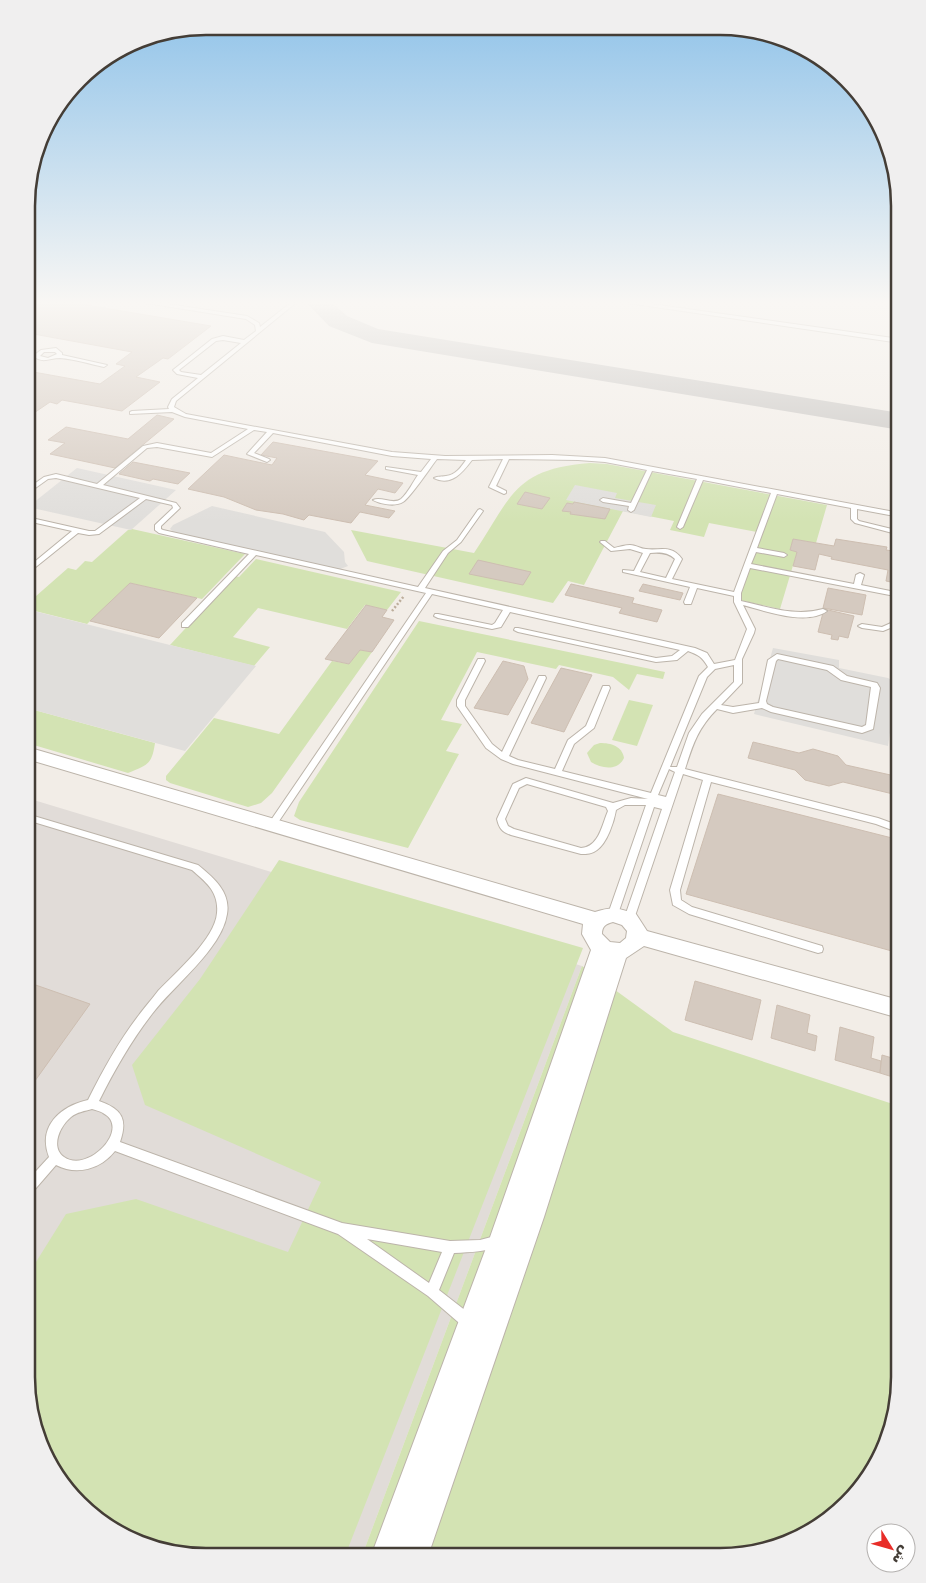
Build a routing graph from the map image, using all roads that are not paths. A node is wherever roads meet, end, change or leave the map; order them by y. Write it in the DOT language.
graph roads {
  1 [pos="190,375"];
  2 [pos="205,375"];
  3 [pos="202,377"];
  4 [pos="174,410"];
  5 [pos="132,413"];
  6 [pos="253,428"];
  7 [pos="272,431"];
  8 [pos="435,457"];
  9 [pos="471,457"];
  10 [pos="507,457"];
  11 [pos="267,460"];
  12 [pos="388,468"];
  13 [pos="650,469"];
  14 [pos="423,474"];
  15 [pos="437,478"];
  16 [pos="702,478"];
  17 [pos="35,486"];
  18 [pos="98,486"];
  19 [pos="504,492"];
  20 [pos="774,492"];
  21 [pos="145,497"];
  22 [pos="376,500"];
  23 [pos="603,500"];
  24 [pos="854,506"];
  25 [pos="480,511"];
  26 [pos="891,513"];
  27 [pos="35,521"];
  28 [pos="680,527"];
  29 [pos="77,530"];
  30 [pos="891,531"];
  31 [pos="603,542"];
  32 [pos="754,549"];
  33 [pos="647,552"];
  34 [pos="254,554"];
  35 [pos="784,555"];
  36 [pos="35,562"];
  37 [pos="748,566"];
  38 [pos="625,571"];
  39 [pos="636,573"];
  40 [pos="860,575"];
  41 [pos="668,580"];
  42 [pos="694,586"];
  43 [pos="857,587"];
  44 [pos="420,590"];
  45 [pos="430,592"];
  46 [pos="891,593"];
  47 [pos="738,599"];
  48 [pos="688,602"];
  49 [pos="507,610"];
  50 [pos="823,611"];
  51 [pos="438,616"];
  52 [pos="185,625"];
  53 [pos="891,625"];
  54 [pos="862,626"];
  55 [pos="518,630"];
  56 [pos="686,649"];
  57 [pos="481,661"];
  58 [pos="737,662"];
  59 [pos="712,667"];
  60 [pos="542,678"];
  61 [pos="606,688"];
  62 [pos="725,698"];
  63 [pos="763,705"];
  64 [pos="716,706"];
  65 [pos="744,708"];
  66 [pos="35,756"];
  67 [pos="504,757"];
  68 [pos="35,766"];
  69 [pos="666,768"];
  70 [pos="678,770"];
  71 [pos="557,773"];
  72 [pos="708,778"];
  73 [pos="137,791"];
  74 [pos="653,800"];
  75 [pos="667,804"];
  76 [pos="612,808"];
  77 [pos="35,818"];
  78 [pos="891,827"];
  79 [pos="268,829"];
  80 [pos="612,931"];
  81 [pos="818,949"];
  82 [pos="891,1007"];
  83 [pos="92,1104"];
  84 [pos="113,1145"];
  85 [pos="56,1158"];
  86 [pos="35,1181"];
  87 [pos="342,1229"];
  88 [pos="502,1240"];
  89 [pos="450,1247"];
  90 [pos="432,1292"];
  91 [pos="470,1323"];
  92 [pos="389,1548"];
  93 [pos="416,1548"];
  1 -- 3 [label="lane"];
  2 -- 3 [label="lane"];
  3 -- 4 [label="lane"];
  4 -- 5 [label="lane"];
  4 -- 6 [label="lane"];
  6 -- 7 [label="lane"];
  6 -- 18 [label="lane"];
  7 -- 8 [label="lane"];
  7 -- 11 [label="lane"];
  8 -- 9 [label="lane"];
  8 -- 14 [label="lane"];
  9 -- 10 [label="lane"];
  9 -- 15 [label="lane"];
  10 -- 13 [label="lane"];
  10 -- 19 [label="lane"];
  12 -- 14 [label="lane"];
  13 -- 16 [label="lane"];
  13 -- 23 [label="lane"];
  14 -- 22 [label="lane"];
  16 -- 20 [label="lane"];
  16 -- 28 [label="lane"];
  17 -- 18 [label="lane"];
  18 -- 21 [label="lane"];
  20 -- 24 [label="lane"];
  20 -- 32 [label="lane"];
  21 -- 29 [label="lane"];
  21 -- 34 [label="lane"];
  24 -- 26 [label="lane"];
  24 -- 30 [label="lane"];
  25 -- 44 [label="lane"];
  27 -- 29 [label="lane"];
  29 -- 36 [label="lane"];
  31 -- 33 [label="lane"];
  32 -- 35 [label="lane"];
  32 -- 37 [label="lane"];
  33 -- 39 [label="lane"];
  33 -- 41 [label="lane"];
  34 -- 44 [label="lane"];
  34 -- 52 [label="lane"];
  37 -- 43 [label="lane"];
  37 -- 47 [label="lane"];
  38 -- 39 [label="lane"];
  39 -- 41 [label="lane"];
  40 -- 43 [label="lane"];
  41 -- 42 [label="lane"];
  42 -- 47 [label="lane"];
  42 -- 48 [label="lane"];
  43 -- 46 [label="lane"];
  44 -- 45 [label="lane"];
  45 -- 49 [label="lane"];
  45 -- 79 [label="lane"];
  47 -- 50 [label="lane"];
  47 -- 58 [label="lane"];
  49 -- 51 [label="lane"];
  49 -- 56 [label="lane"];
  53 -- 54 [label="lane"];
  55 -- 56 [label="lane"];
  56 -- 59 [label="lane"];
  57 -- 67 [label="lane"];
  58 -- 59 [label="lane"];
  58 -- 62 [label="lane"];
  59 -- 69 [label="lane"];
  60 -- 67 [label="lane"];
  61 -- 71 [label="lane"];
  62 -- 64 [label="lane"];
  62 -- 65 [label="lane"];
  63 -- 63 [label="lane"];
  63 -- 65 [label="lane"];
  64 -- 65 [label="lane"];
  64 -- 70 [label="lane"];
  66 -- 73 [label="street"];
  67 -- 71 [label="lane"];
  68 -- 73 [label="street"];
  69 -- 70 [label="lane"];
  69 -- 74 [label="lane"];
  70 -- 72 [label="lane"];
  70 -- 75 [label="lane"];
  71 -- 74 [label="lane"];
  72 -- 78 [label="lane"];
  72 -- 81 [label="lane"];
  73 -- 79 [label="street"];
  74 -- 75 [label="lane"];
  74 -- 76 [label="lane"];
  74 -- 80 [label="lane"];
  75 -- 80 [label="lane"];
  76 -- 76 [label="lane"];
  77 -- 83 [label="lane"];
  79 -- 80 [label="street"];
  80 -- 82 [label="street"];
  80 -- 88 [label="street"];
  80 -- 93 [label="street"];
  83 -- 84 [label="lane"];
  83 -- 85 [label="lane"];
  84 -- 85 [label="lane"];
  84 -- 87 [label="lane"];
  85 -- 86 [label="lane"];
  87 -- 89 [label="lane"];
  87 -- 90 [label="lane"];
  88 -- 89 [label="lane"];
  88 -- 91 [label="street"];
  89 -- 90 [label="lane"];
  90 -- 91 [label="lane"];
  91 -- 92 [label="street"];
}
